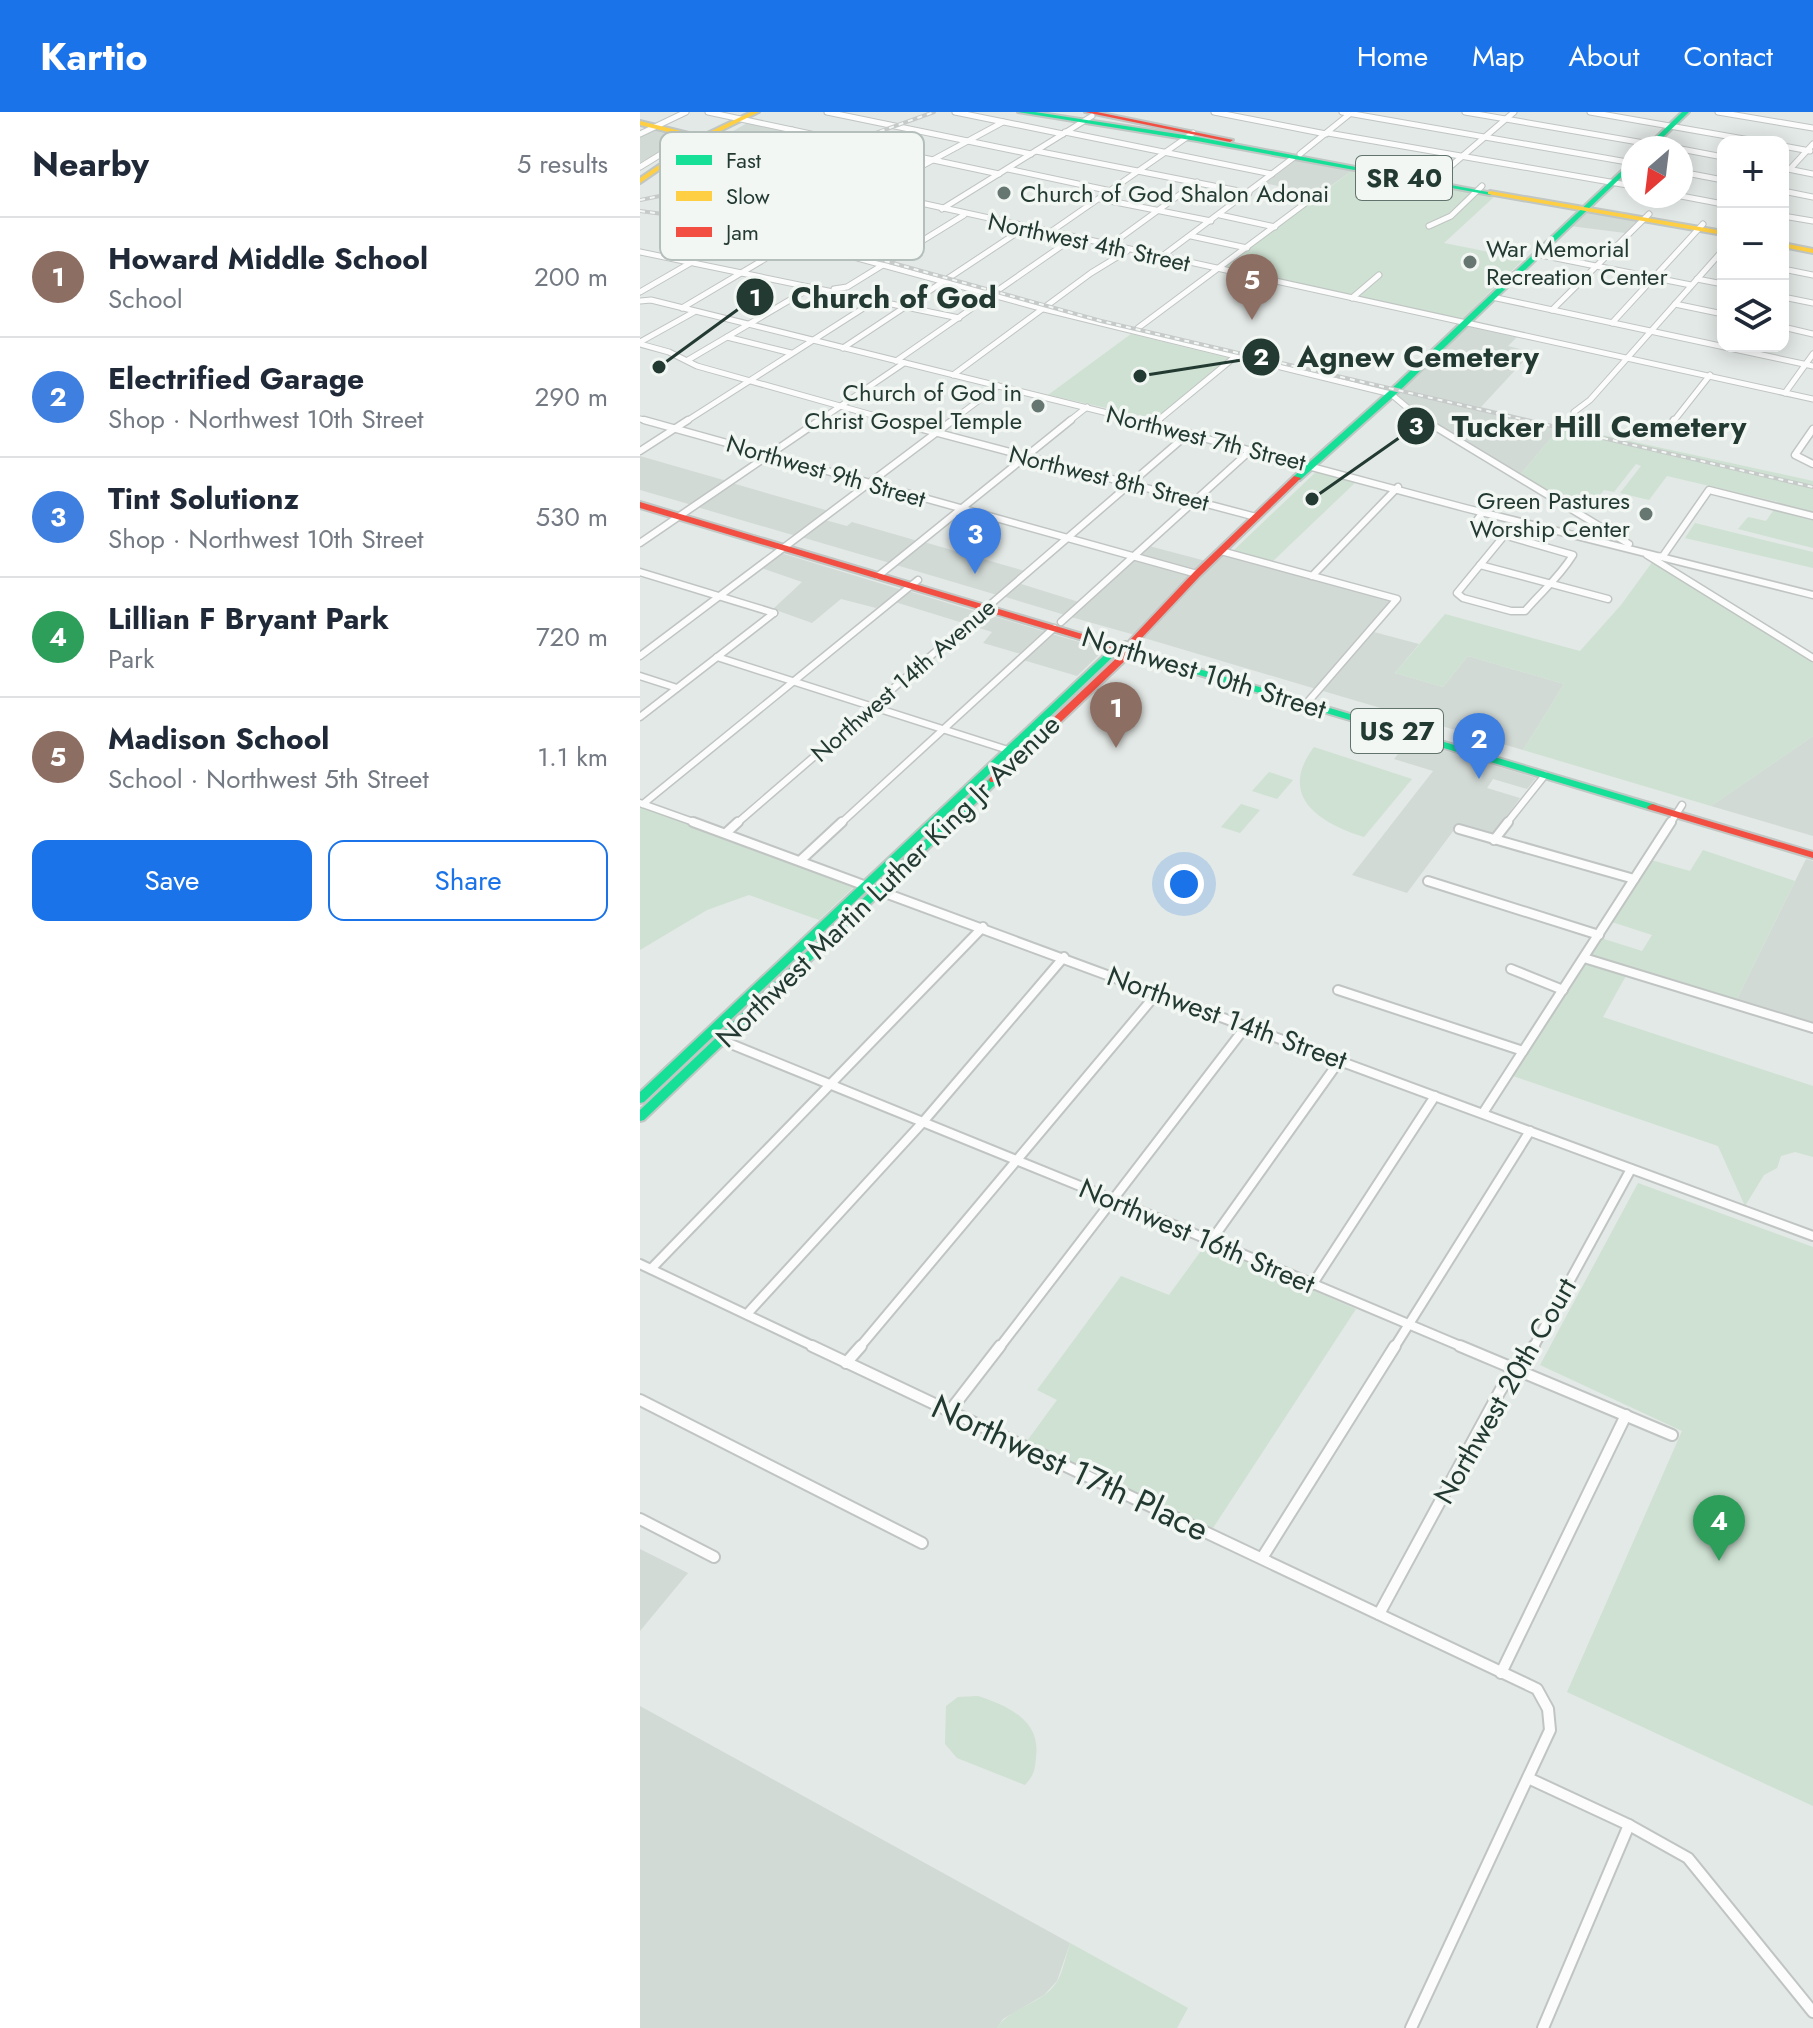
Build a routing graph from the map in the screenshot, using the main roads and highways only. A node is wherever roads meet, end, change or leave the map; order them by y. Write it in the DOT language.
graph roads {
  1 [pos="756,112"];
  2 [pos="1021,112"];
  3 [pos="1054,112"];
  4 [pos="1686,112"];
  5 [pos="1092,114"];
  6 [pos="743,119"];
  7 [pos="640,123"];
  8 [pos="678,132"];
  9 [pos="708,132"];
  10 [pos="721,132"];
  11 [pos="1660,136"];
  12 [pos="1233,143"];
  13 [pos="1296,156"];
  14 [pos="660,167"];
  15 [pos="660,170"];
  16 [pos="1621,173"];
  17 [pos="1433,180"];
  18 [pos="640,184"];
  19 [pos="1588,207"];
  20 [pos="1717,229"];
  21 [pos="1789,240"];
  22 [pos="1813,245"];
  23 [pos="1789,246"];
  24 [pos="1813,251"];
  25 [pos="640,497"];
  26 [pos="640,505"];
  27 [pos="682,514"];
  28 [pos="1057,625"];
  29 [pos="1132,647"];
  30 [pos="1117,648"];
  31 [pos="1509,759"];
  32 [pos="1679,810"];
  33 [pos="1813,844"];
  34 [pos="1813,855"];
  35 [pos="873,887"];
  36 [pos="640,1099"];
  37 [pos="640,1117"];
  1 -- 6 [label="main road"];
  2 -- 5 [label="main road, SR 40"];
  3 -- 5 [label="main road, SR 40"];
  4 -- 11 [label="main road"];
  5 -- 12 [label="main road"];
  5 -- 12 [label="main road, SR 40"];
  6 -- 9 [label="main road"];
  6 -- 10 [label="main road"];
  7 -- 8 [label="main road"];
  12 -- 13 [label="main road, SR 40"];
  13 -- 17 [label="main road, SR 40"];
  13 -- 17 [label="main road, SR 40"];
  14 -- 18 [label="main road"];
  15 -- 18 [label="main road"];
  16 -- 19 [label="main road, Northwest Martin Luther King Jr Avenue"];
  17 -- 19 [label="main road, SR 40"];
  19 -- 20 [label="main road, SR 40"];
  19 -- 29 [label="main road, Northwest Martin Luther King Jr Avenue"];
  21 -- 22 [label="main road"];
  23 -- 24 [label="main road"];
  25 -- 27 [label="main road, Northwest 10th Street / US 27"];
  26 -- 27 [label="main road, Northwest 10th Street / US 27"];
  27 -- 28 [label="main road, Northwest 10th Street / US 27"];
  28 -- 29 [label="main road, Northwest 10th Street / US 27"];
  28 -- 30 [label="main road, Northwest 10th Street / US 27"];
  29 -- 30 [label="main road, Northwest 10th Street / US 27"];
  29 -- 31 [label="main road, Northwest 10th Street / US 27"];
  29 -- 35 [label="main road, Northwest Martin Luther King Jr Avenue"];
  30 -- 35 [label="main road, Northwest Martin Luther King Jr Avenue"];
  31 -- 32 [label="main road, Northwest 10th Street / US 27"];
  31 -- 32 [label="main road, Northwest 10th Street / US 27"];
  32 -- 33 [label="main road, Northwest 10th Street / US 27"];
  32 -- 34 [label="main road, Northwest 10th Street / US 27"];
  35 -- 36 [label="main road, Northwest Martin Luther King Jr Avenue"];
  35 -- 37 [label="main road, Northwest Martin Luther King Jr Avenue"];
}
